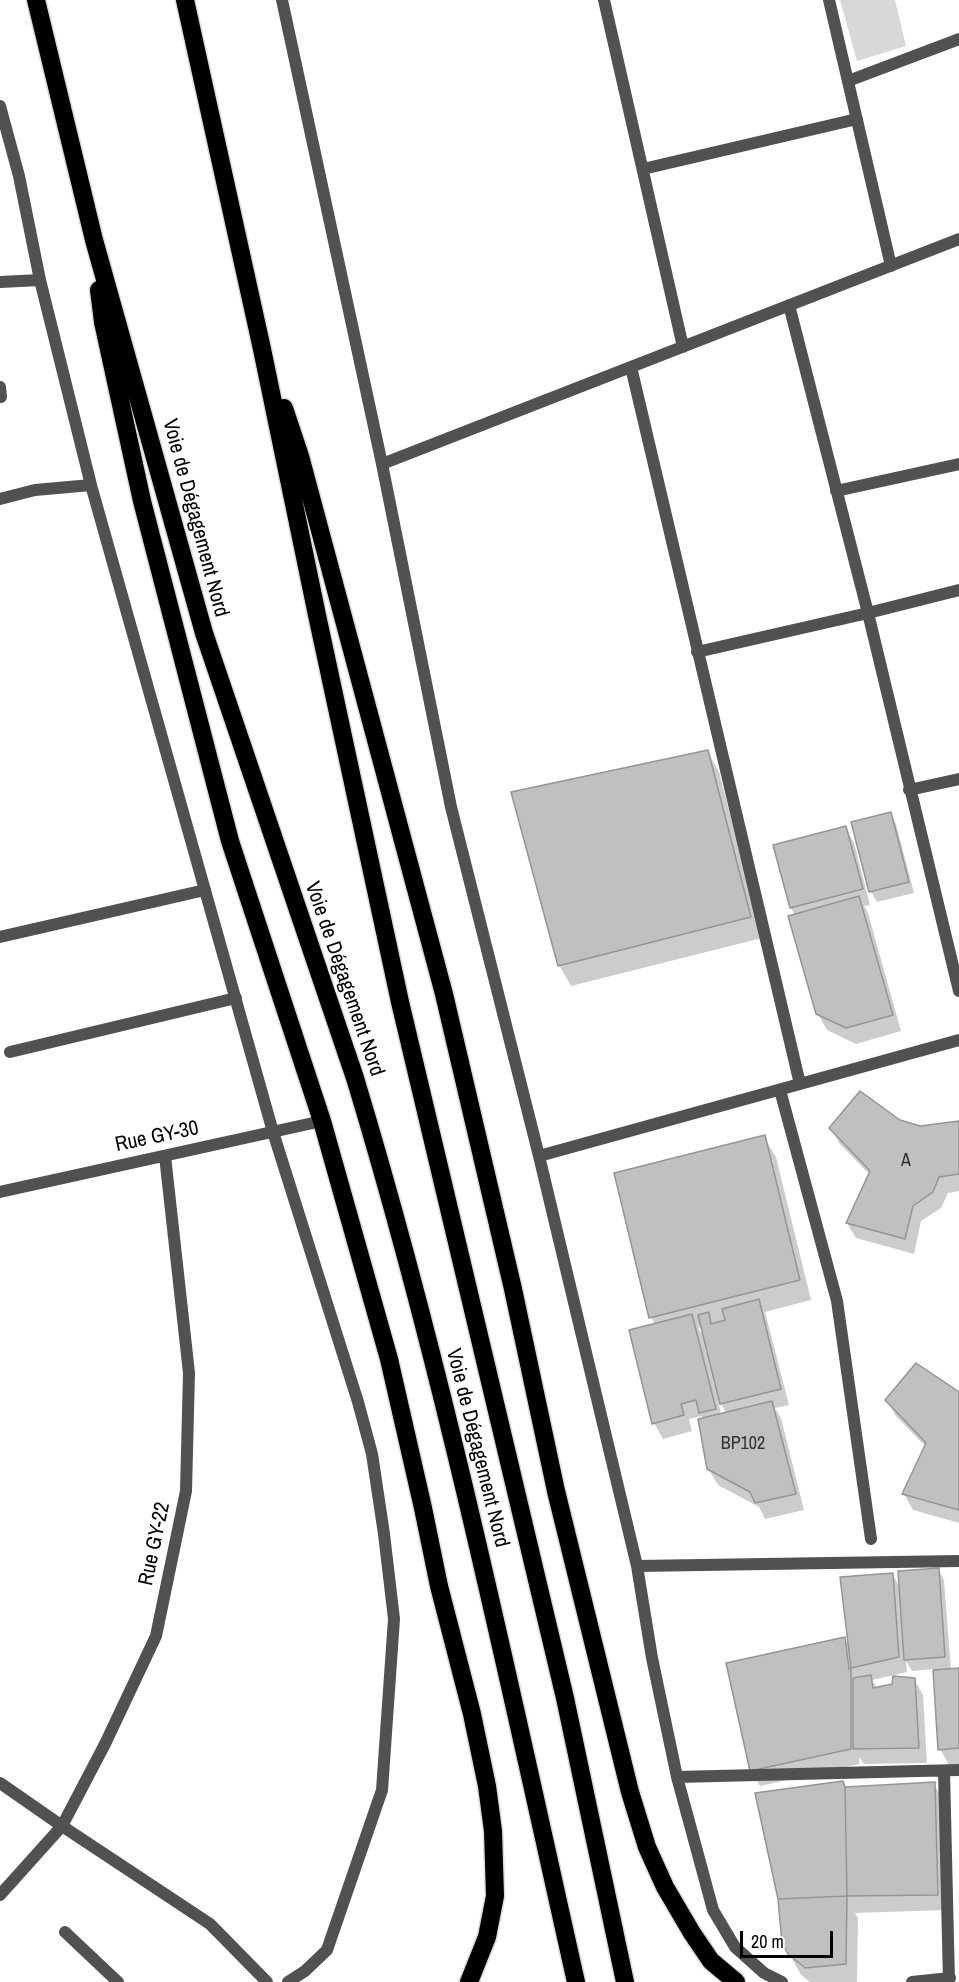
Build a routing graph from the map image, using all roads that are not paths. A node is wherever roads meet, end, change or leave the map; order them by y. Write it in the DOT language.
graph roads {
  1 [pos="36,0"];
  2 [pos="185,0"];
  3 [pos="282,0"];
  4 [pos="604,0"];
  5 [pos="829,0"];
  6 [pos="959,39"];
  7 [pos="848,81"];
  8 [pos="0,106"];
  9 [pos="856,119"];
  10 [pos="643,169"];
  11 [pos="959,239"];
  12 [pos="94,240"];
  13 [pos="891,266"];
  14 [pos="40,280"];
  15 [pos="0,282"];
  16 [pos="789,305"];
  17 [pos="258,326"];
  18 [pos="683,347"];
  19 [pos="631,368"];
  20 [pos="382,464"];
  21 [pos="959,464"];
  22 [pos="91,485"];
  23 [pos="836,490"];
  24 [pos="0,498"];
  25 [pos="959,590"];
  26 [pos="868,614"];
  27 [pos="697,652"];
  28 [pos="959,779"];
  29 [pos="909,790"];
  30 [pos="205,890"];
  31 [pos="0,937"];
  32 [pos="959,991"];
  33 [pos="236,998"];
  34 [pos="959,1040"];
  35 [pos="10,1052"];
  36 [pos="800,1084"];
  37 [pos="780,1090"];
  38 [pos="322,1121"];
  39 [pos="273,1132"];
  40 [pos="165,1156"];
  41 [pos="539,1156"];
  42 [pos="0,1192"];
  43 [pos="872,1539"];
  44 [pos="959,1561"];
  45 [pos="637,1566"];
  46 [pos="959,1770"];
  47 [pos="944,1771"];
  48 [pos="677,1777"];
  49 [pos="0,1783"];
  50 [pos="62,1826"];
  51 [pos="0,1895"];
  52 [pos="65,1932"];
  53 [pos="949,1980"];
  54 [pos="118,1982"];
  55 [pos="267,1982"];
  56 [pos="288,1982"];
  57 [pos="469,1982"];
  58 [pos="576,1982"];
  59 [pos="625,1982"];
  60 [pos="736,1982"];
  61 [pos="782,1982"];
  62 [pos="912,1982"];
  1 -- 12 [label="highway, Voie de Dégagement Nord"];
  2 -- 17 [label="highway, Voie de Dégagement Nord"];
  3 -- 20 [label="street"];
  4 -- 10 [label="street"];
  5 -- 7 [label="street"];
  6 -- 7 [label="street"];
  7 -- 9 [label="street"];
  8 -- 14 [label="street"];
  9 -- 10 [label="street"];
  9 -- 13 [label="street"];
  10 -- 18 [label="street"];
  11 -- 13 [label="street"];
  12 -- 38 [label="highway"];
  12 -- 58 [label="highway, Voie de Dégagement Nord"];
  13 -- 16 [label="street"];
  14 -- 15 [label="street"];
  14 -- 22 [label="street"];
  16 -- 18 [label="street"];
  16 -- 23 [label="street"];
  17 -- 59 [label="highway, Voie de Dégagement Nord"];
  17 -- 60 [label="highway"];
  18 -- 19 [label="street"];
  19 -- 20 [label="street"];
  19 -- 27 [label="street"];
  20 -- 41 [label="street"];
  21 -- 23 [label="street"];
  22 -- 24 [label="street"];
  22 -- 30 [label="street"];
  23 -- 26 [label="street"];
  25 -- 26 [label="street"];
  26 -- 27 [label="street"];
  26 -- 29 [label="street"];
  27 -- 36 [label="street"];
  28 -- 29 [label="street"];
  29 -- 32 [label="street"];
  30 -- 31 [label="street"];
  30 -- 33 [label="street"];
  33 -- 35 [label="street"];
  33 -- 39 [label="street"];
  34 -- 36 [label="street"];
  36 -- 37 [label="street"];
  37 -- 41 [label="street"];
  37 -- 43 [label="street"];
  38 -- 39 [label="street, Rue GY-30"];
  38 -- 57 [label="highway"];
  39 -- 40 [label="street, Rue GY-30"];
  39 -- 56 [label="street"];
  40 -- 42 [label="street, Rue GY-30"];
  40 -- 50 [label="street, Rue GY-22"];
  41 -- 45 [label="street"];
  44 -- 45 [label="street"];
  45 -- 48 [label="street"];
  46 -- 47 [label="street"];
  47 -- 48 [label="street"];
  47 -- 53 [label="street"];
  48 -- 61 [label="street"];
  49 -- 50 [label="street"];
  50 -- 51 [label="street, Rue GY-22"];
  50 -- 55 [label="street"];
  52 -- 54 [label="street"];
  53 -- 62 [label="street"];
}
